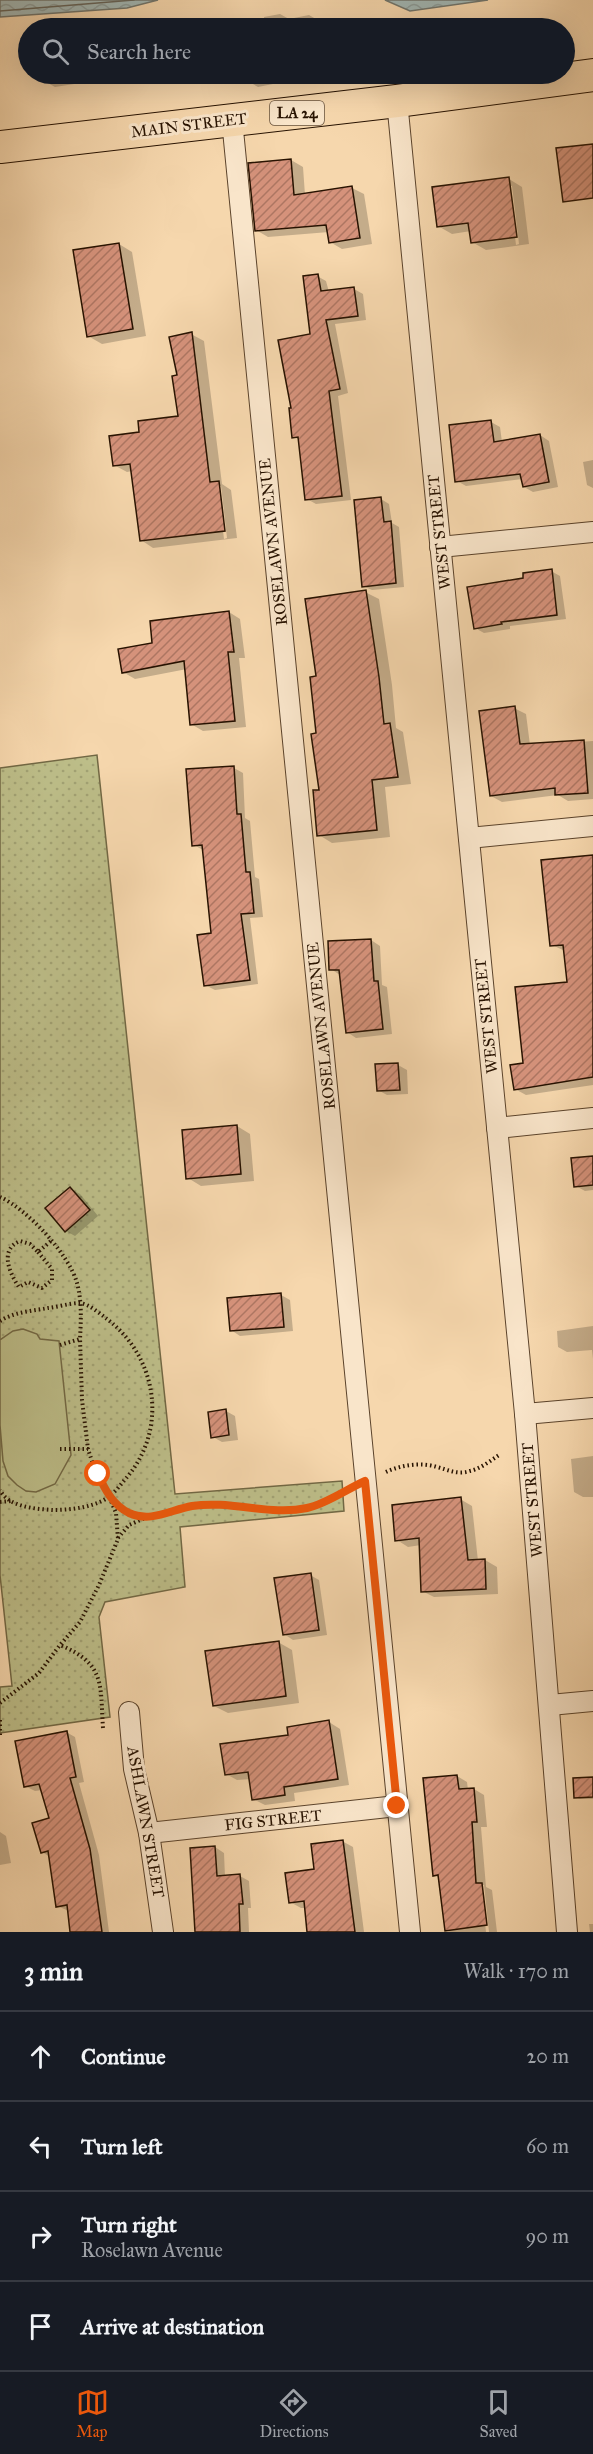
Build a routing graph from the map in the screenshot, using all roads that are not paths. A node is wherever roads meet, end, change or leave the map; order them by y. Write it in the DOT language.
graph roads {
  1 [pos="593,75"];
  2 [pos="575,77"];
  3 [pos="525,84"];
  4 [pos="397,101"];
  5 [pos="232,120"];
  6 [pos="0,147"];
  7 [pos="593,532"];
  8 [pos="440,547"];
  9 [pos="593,826"];
  10 [pos="469,838"];
  11 [pos="593,1118"];
  12 [pos="497,1128"];
  13 [pos="593,1408"];
  14 [pos="525,1414"];
  15 [pos="593,1701"];
  16 [pos="550,1705"];
  17 [pos="129,1712"];
  18 [pos="397,1806"];
  19 [pos="149,1833"];
  20 [pos="163,1932"];
  21 [pos="410,1932"];
  22 [pos="567,1932"];
  1 -- 2 [label="main road, MAIN STREET / LA 24"];
  3 -- 4 [label="main road, MAIN STREET / LA 24"];
  4 -- 5 [label="main road, MAIN STREET / LA 24"];
  4 -- 8 [label="street, WEST STREET"];
  5 -- 6 [label="main road, MAIN STREET / LA 24"];
  5 -- 18 [label="street, ROSELAWN AVENUE"];
  7 -- 8 [label="street"];
  8 -- 10 [label="street, WEST STREET"];
  9 -- 10 [label="street"];
  10 -- 12 [label="street, WEST STREET"];
  11 -- 12 [label="street"];
  12 -- 14 [label="street, WEST STREET"];
  13 -- 14 [label="street"];
  14 -- 16 [label="street, WEST STREET"];
  15 -- 16 [label="street"];
  16 -- 22 [label="street, WEST STREET"];
  17 -- 19 [label="street, ASHLAWN STREET"];
  18 -- 19 [label="street, FIG STREET"];
  18 -- 21 [label="street, ROSELAWN AVENUE"];
  19 -- 20 [label="street, ASHLAWN STREET"];
}
